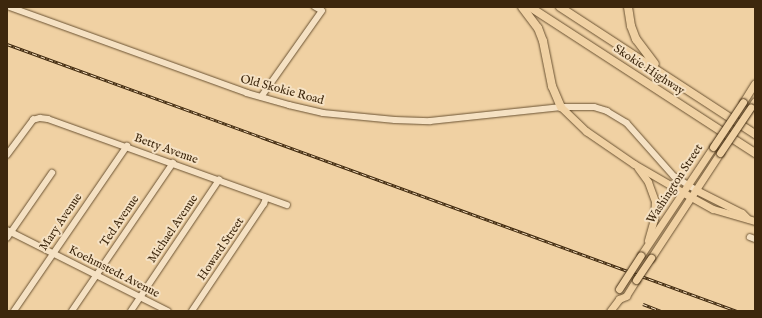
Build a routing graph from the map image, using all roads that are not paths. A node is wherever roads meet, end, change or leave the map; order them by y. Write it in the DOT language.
graph roads {
  1 [pos="10,7"];
  2 [pos="315,7"];
  3 [pos="522,7"];
  4 [pos="530,7"];
  5 [pos="560,7"];
  6 [pos="628,7"];
  7 [pos="675,81"];
  8 [pos="755,83"];
  9 [pos="261,97"];
  10 [pos="753,104"];
  11 [pos="561,107"];
  12 [pos="755,133"];
  13 [pos="127,146"];
  14 [pos="755,153"];
  15 [pos="7,155"];
  16 [pos="173,163"];
  17 [pos="634,164"];
  18 [pos="52,174"];
  19 [pos="219,180"];
  20 [pos="688,184"];
  21 [pos="696,190"];
  22 [pos="683,192"];
  23 [pos="691,197"];
  24 [pos="266,198"];
  25 [pos="287,205"];
  26 [pos="747,218"];
  27 [pos="755,221"];
  28 [pos="9,231"];
  29 [pos="7,238"];
  30 [pos="646,247"];
  31 [pos="53,254"];
  32 [pos="96,275"];
  33 [pos="140,297"];
  34 [pos="619,299"];
  35 [pos="14,311"];
  36 [pos="72,311"];
  37 [pos="131,311"];
  38 [pos="168,311"];
  39 [pos="192,311"];
  40 [pos="610,311"];
  1 -- 9 [label="street, Old Skokie Road"];
  2 -- 9 [label="street"];
  3 -- 11 [label="highway"];
  4 -- 14 [label="highway, Skokie Highway"];
  5 -- 7 [label="highway, Skokie Highway"];
  6 -- 7 [label="highway"];
  7 -- 12 [label="highway, Skokie Highway"];
  8 -- 20 [label="main road, Washington Street, bridge"];
  9 -- 11 [label="street, Old Skokie Road"];
  10 -- 21 [label="main road, Washington Street, bridge"];
  11 -- 17 [label="main road"];
  11 -- 20 [label="street, Old Skokie Road"];
  13 -- 15 [label="street, Betty Avenue"];
  13 -- 16 [label="street, Betty Avenue"];
  13 -- 31 [label="street, Mary Avenue"];
  16 -- 19 [label="street, Betty Avenue"];
  16 -- 32 [label="street, Ted Avenue"];
  17 -- 22 [label="main road"];
  17 -- 30 [label="main road"];
  18 -- 28 [label="street"];
  19 -- 24 [label="street, Betty Avenue"];
  19 -- 33 [label="street, Michael Avenue"];
  20 -- 21 [label="street, Old Skokie Road"];
  20 -- 22 [label="main road, Washington Street"];
  21 -- 23 [label="main road, Washington Street"];
  21 -- 26 [label="main road"];
  22 -- 23 [label="main road"];
  22 -- 30 [label="main road, Washington Street"];
  23 -- 26 [label="main road"];
  23 -- 34 [label="main road, Washington Street, bridge"];
  24 -- 25 [label="street, Betty Avenue"];
  24 -- 39 [label="street, Howard Street"];
  26 -- 27 [label="main road"];
  28 -- 29 [label="street"];
  28 -- 31 [label="street, Koehmstedt Avenue"];
  30 -- 34 [label="main road, Washington Street, bridge"];
  31 -- 32 [label="street, Koehmstedt Avenue"];
  31 -- 35 [label="street, Mary Avenue"];
  32 -- 33 [label="street, Koehmstedt Avenue"];
  32 -- 36 [label="street, Ted Avenue"];
  33 -- 37 [label="street, Michael Avenue"];
  33 -- 38 [label="street, Koehmstedt Avenue"];
  34 -- 40 [label="main road, Washington Street"];
}
